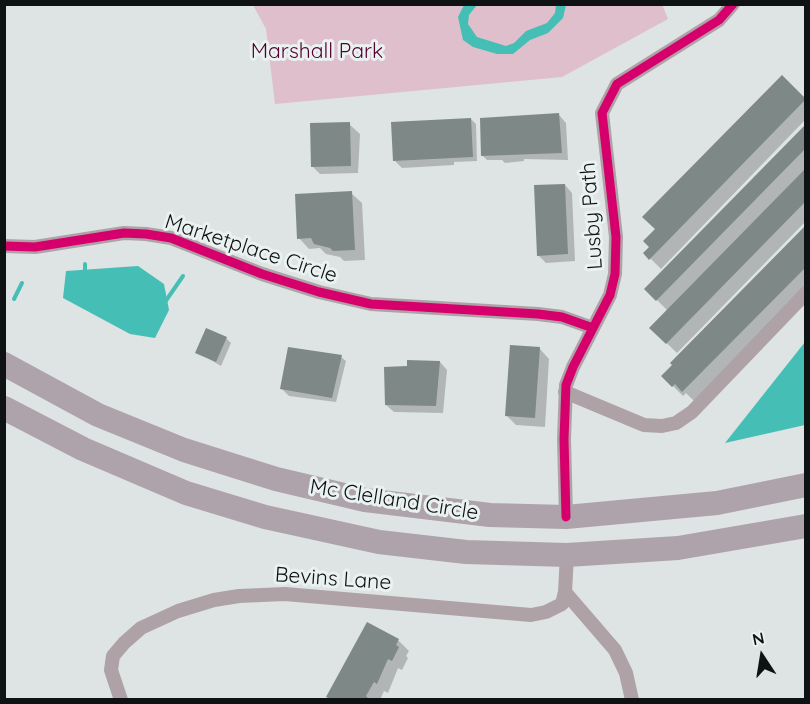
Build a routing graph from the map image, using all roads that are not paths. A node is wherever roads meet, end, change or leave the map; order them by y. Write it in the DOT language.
graph roads {
  1 [pos="733,4"];
  2 [pos="4,246"];
  3 [pos="806,293"];
  4 [pos="593,328"];
  5 [pos="4,364"];
  6 [pos="565,392"];
  7 [pos="4,408"];
  8 [pos="806,485"];
  9 [pos="566,517"];
  10 [pos="806,526"];
  11 [pos="567,555"];
  12 [pos="565,592"];
  13 [pos="121,699"];
  14 [pos="632,699"];
  1 -- 4 [label="street, Lusby Path"];
  2 -- 4 [label="street, Marketplace Circle"];
  3 -- 6 [label="street"];
  4 -- 6 [label="street, Lusby Path"];
  5 -- 9 [label="highway, Mc Clelland Circle"];
  6 -- 9 [label="street, Lusby Path"];
  7 -- 11 [label="highway, Mc Clelland Circle"];
  8 -- 9 [label="highway, Mc Clelland Circle"];
  9 -- 11 [label="highway"];
  10 -- 11 [label="highway, Mc Clelland Circle"];
  11 -- 12 [label="street"];
  12 -- 13 [label="street, Bevins Lane"];
  12 -- 14 [label="street"];
}
